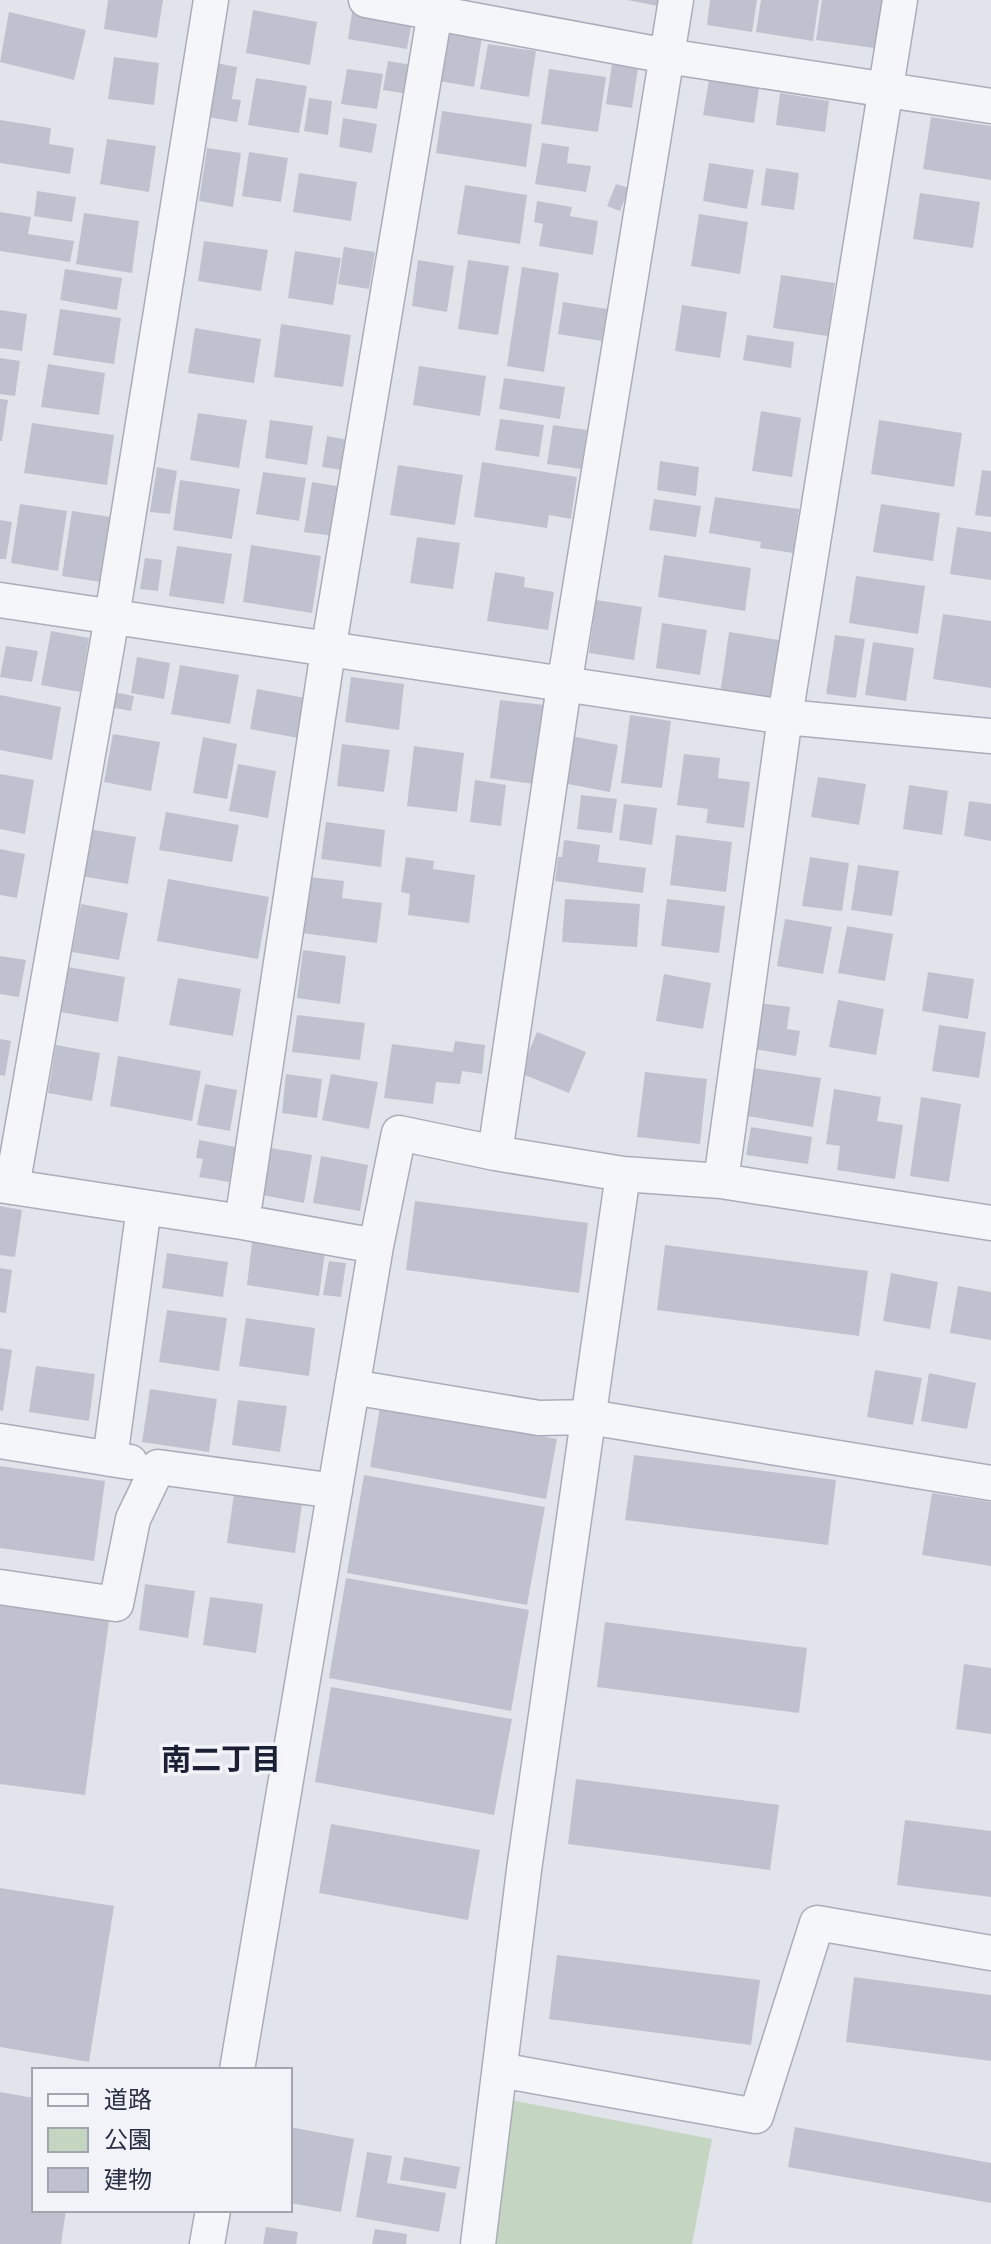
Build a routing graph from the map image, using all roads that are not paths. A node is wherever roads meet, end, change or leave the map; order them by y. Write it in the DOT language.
graph roads {
  1 [pos="211,0"];
  2 [pos="366,0"];
  3 [pos="676,0"];
  4 [pos="900,0"];
  5 [pos="436,6"];
  6 [pos="667,56"];
  7 [pos="885,90"];
  8 [pos="991,106"];
  9 [pos="0,600"];
  10 [pos="112,617"];
  11 [pos="328,651"];
  12 [pos="564,686"];
  13 [pos="785,717"];
  14 [pos="991,736"];
  15 [pos="495,1153"];
  16 [pos="623,1174"];
  17 [pos="721,1181"];
  18 [pos="6,1186"];
  19 [pos="144,1207"];
  20 [pos="242,1222"];
  21 [pos="991,1223"];
  22 [pos="376,1246"];
  23 [pos="352,1387"];
  24 [pos="589,1417"];
  25 [pos="0,1441"];
  26 [pos="110,1459"];
  27 [pos="158,1467"];
  28 [pos="991,1483"];
  29 [pos="335,1491"];
  30 [pos="0,1587"];
  31 [pos="991,1953"];
  32 [pos="237,2068"];
  33 [pos="500,2070"];
  34 [pos="213,2212"];
  35 [pos="207,2244"];
  36 [pos="478,2244"];
  1 -- 10 [label="street"];
  2 -- 5 [label="street"];
  3 -- 6 [label="street"];
  4 -- 7 [label="street"];
  5 -- 6 [label="street"];
  5 -- 11 [label="street"];
  6 -- 7 [label="street"];
  6 -- 12 [label="street"];
  7 -- 8 [label="street"];
  7 -- 13 [label="street"];
  9 -- 10 [label="street"];
  10 -- 11 [label="street"];
  10 -- 18 [label="street"];
  11 -- 12 [label="street"];
  11 -- 20 [label="street"];
  12 -- 13 [label="street"];
  12 -- 15 [label="street"];
  13 -- 14 [label="street"];
  13 -- 17 [label="street"];
  15 -- 16 [label="street"];
  15 -- 22 [label="street"];
  16 -- 17 [label="street"];
  16 -- 24 [label="street"];
  17 -- 21 [label="street"];
  18 -- 19 [label="street"];
  19 -- 20 [label="street"];
  19 -- 26 [label="street"];
  20 -- 22 [label="street"];
  22 -- 23 [label="street"];
  23 -- 24 [label="street"];
  23 -- 29 [label="street"];
  24 -- 28 [label="street"];
  24 -- 33 [label="street"];
  25 -- 26 [label="street"];
  26 -- 27 [label="street"];
  27 -- 29 [label="street"];
  27 -- 30 [label="street"];
  29 -- 32 [label="street"];
  31 -- 33 [label="street"];
  33 -- 36 [label="street"];
  34 -- 35 [label="street"];
}
